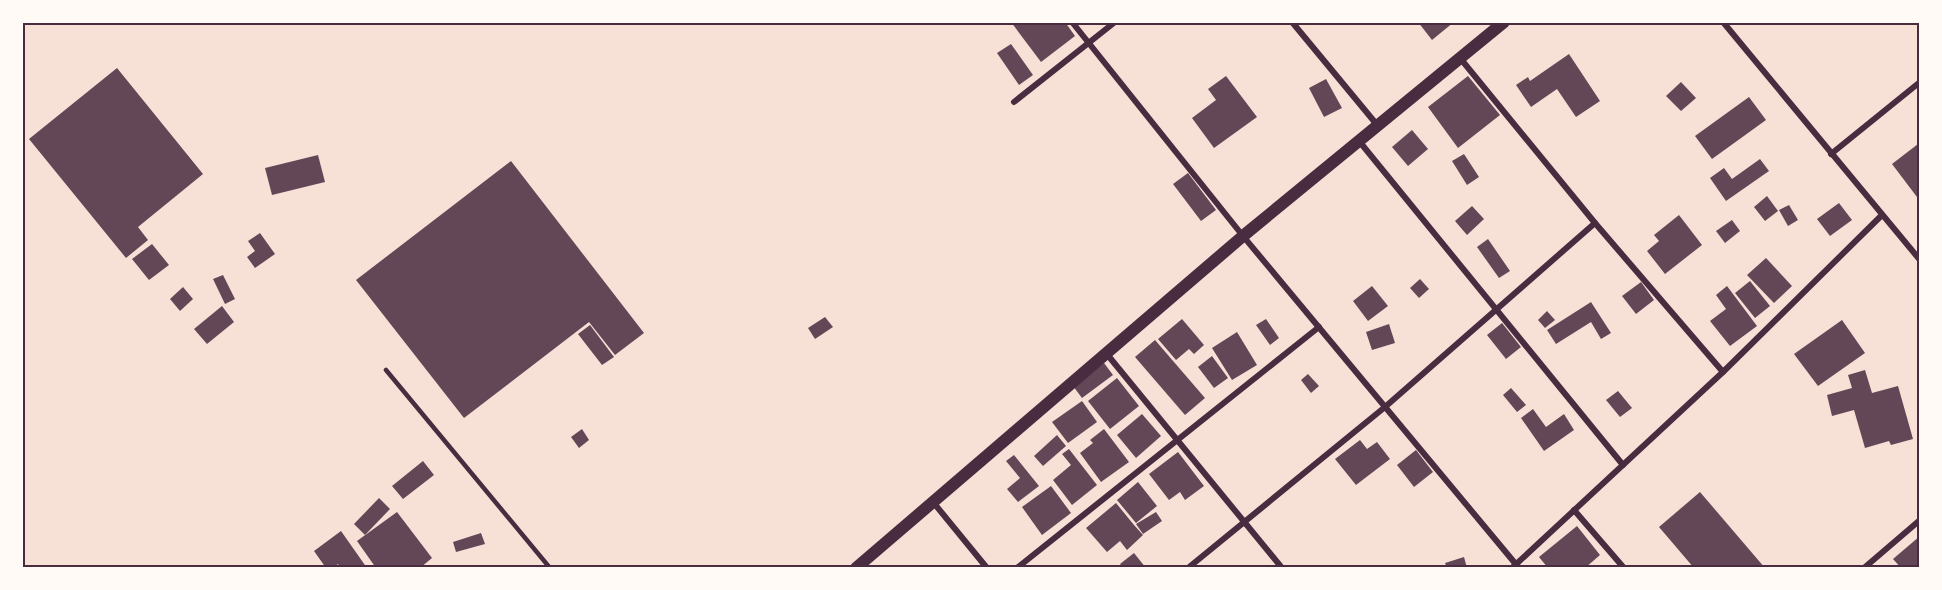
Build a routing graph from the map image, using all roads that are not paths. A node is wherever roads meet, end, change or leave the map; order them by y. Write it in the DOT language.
graph roads {
  1 [pos="1072,22"];
  2 [pos="1115,22"];
  3 [pos="1292,22"];
  4 [pos="1723,22"];
  5 [pos="1498,24"];
  6 [pos="1088,43"];
  7 [pos="1460,58"];
  8 [pos="1920,82"];
  9 [pos="1014,102"];
  10 [pos="1379,127"];
  11 [pos="1359,141"];
  12 [pos="1832,154"];
  13 [pos="1882,215"];
  14 [pos="1596,223"];
  15 [pos="1243,236"];
  16 [pos="1920,260"];
  17 [pos="1496,310"];
  18 [pos="1319,327"];
  19 [pos="1106,353"];
  20 [pos="386,370"];
  21 [pos="1723,372"];
  22 [pos="1385,407"];
  23 [pos="1177,439"];
  24 [pos="1623,465"];
  25 [pos="933,501"];
  26 [pos="1574,510"];
  27 [pos="1920,520"];
  28 [pos="1244,521"];
  29 [pos="1516,566"];
  30 [pos="1867,566"];
  31 [pos="550,567"];
  32 [pos="856,567"];
  33 [pos="987,567"];
  34 [pos="1017,567"];
  35 [pos="1188,567"];
  36 [pos="1282,567"];
  37 [pos="1624,567"];
  1 -- 6 [label="street"];
  2 -- 6 [label="street"];
  3 -- 10 [label="street"];
  4 -- 12 [label="street"];
  5 -- 7 [label="main road"];
  6 -- 9 [label="street"];
  6 -- 15 [label="street"];
  7 -- 10 [label="main road"];
  7 -- 14 [label="street"];
  8 -- 12 [label="street"];
  10 -- 11 [label="main road"];
  11 -- 15 [label="main road"];
  11 -- 17 [label="street"];
  12 -- 13 [label="street"];
  13 -- 16 [label="street"];
  13 -- 21 [label="street"];
  14 -- 17 [label="street"];
  14 -- 21 [label="street"];
  15 -- 18 [label="street"];
  15 -- 19 [label="main road"];
  17 -- 22 [label="street"];
  17 -- 24 [label="street"];
  18 -- 22 [label="street"];
  18 -- 23 [label="street"];
  19 -- 23 [label="street"];
  19 -- 25 [label="main road"];
  20 -- 31 [label="lane"];
  21 -- 24 [label="street"];
  22 -- 28 [label="street"];
  22 -- 29 [label="street"];
  23 -- 28 [label="street"];
  23 -- 34 [label="street"];
  24 -- 26 [label="street"];
  25 -- 32 [label="main road"];
  25 -- 33 [label="street"];
  26 -- 29 [label="street"];
  26 -- 37 [label="street"];
  27 -- 30 [label="street"];
  28 -- 35 [label="street"];
  28 -- 36 [label="street"];
}
